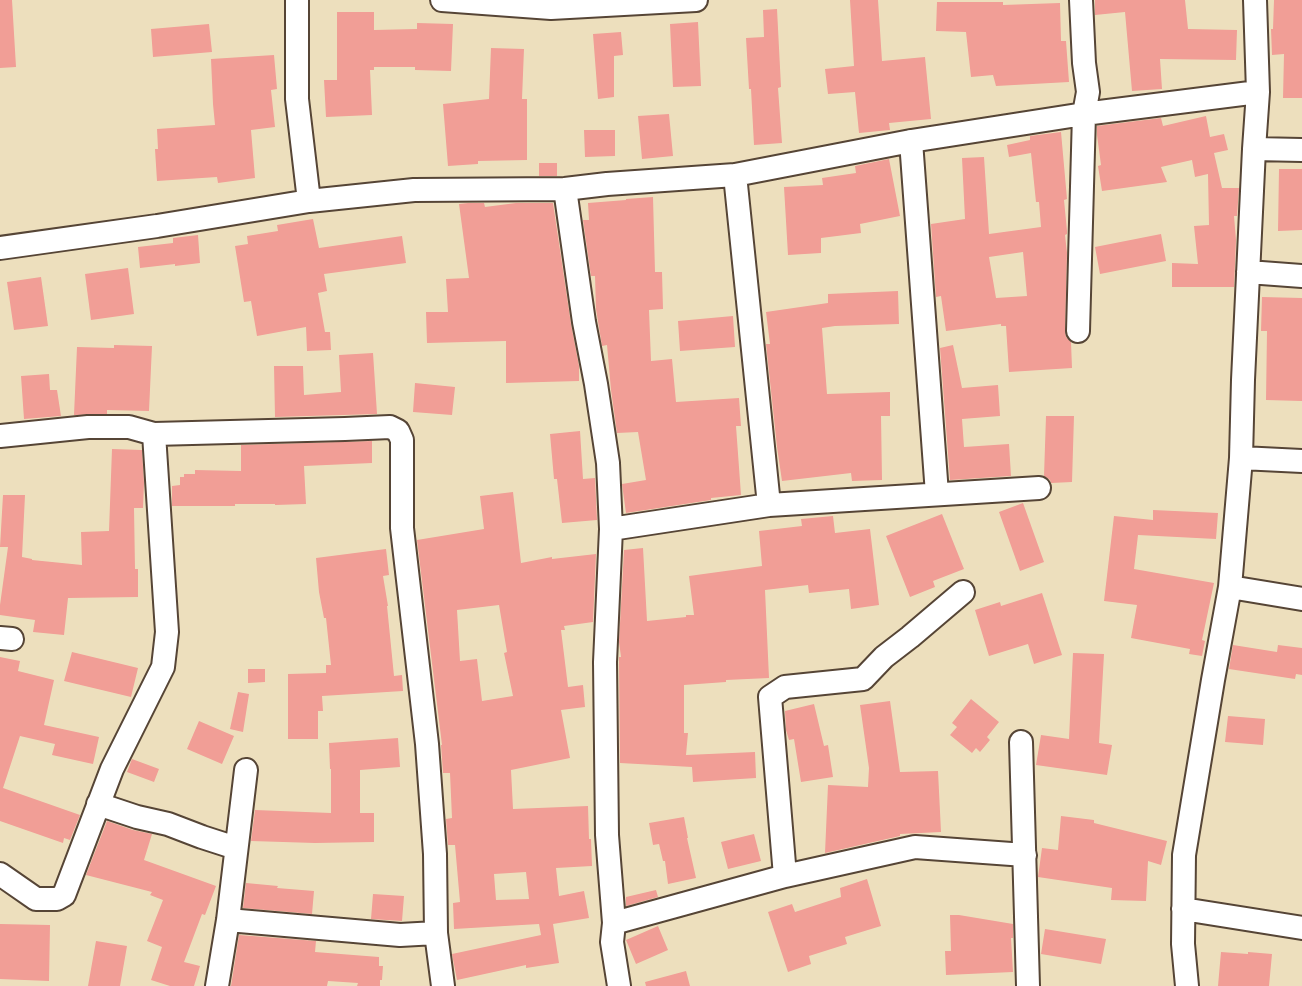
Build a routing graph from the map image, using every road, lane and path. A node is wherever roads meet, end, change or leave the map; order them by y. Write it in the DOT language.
graph roads {
  1 [pos="297,0"];
  2 [pos="442,0"];
  3 [pos="696,0"];
  4 [pos="1081,0"];
  5 [pos="1255,0"];
  6 [pos="1258,92"];
  7 [pos="1084,114"];
  8 [pos="911,141"];
  9 [pos="1254,149"];
  10 [pos="1302,150"];
  11 [pos="735,175"];
  12 [pos="565,189"];
  13 [pos="309,201"];
  14 [pos="0,248"];
  15 [pos="1248,272"];
  16 [pos="1302,276"];
  17 [pos="1078,331"];
  18 [pos="154,434"];
  19 [pos="0,436"];
  20 [pos="1241,458"];
  21 [pos="1302,461"];
  22 [pos="1039,488"];
  23 [pos="937,494"];
  24 [pos="769,505"];
  25 [pos="611,529"];
  26 [pos="1230,587"];
  27 [pos="963,592"];
  28 [pos="1302,599"];
  29 [pos="1021,742"];
  30 [pos="246,770"];
  31 [pos="98,804"];
  32 [pos="236,848"];
  33 [pos="1025,855"];
  34 [pos="0,874"];
  35 [pos="785,876"];
  36 [pos="1183,909"];
  37 [pos="228,920"];
  38 [pos="614,923"];
  39 [pos="1302,928"];
  40 [pos="436,933"];
  41 [pos="217,986"];
  42 [pos="443,986"];
  43 [pos="619,986"];
  44 [pos="1028,986"];
  45 [pos="1187,986"];
  1 -- 13 [label="street"];
  2 -- 3 [label="street"];
  4 -- 7 [label="street"];
  5 -- 6 [label="street"];
  6 -- 7 [label="street"];
  6 -- 9 [label="street"];
  7 -- 8 [label="street"];
  7 -- 17 [label="street"];
  8 -- 11 [label="street"];
  8 -- 23 [label="street"];
  9 -- 10 [label="street"];
  9 -- 15 [label="street"];
  11 -- 12 [label="street"];
  11 -- 24 [label="street"];
  12 -- 13 [label="street"];
  12 -- 25 [label="street"];
  13 -- 14 [label="street"];
  15 -- 16 [label="street"];
  15 -- 20 [label="street"];
  18 -- 19 [label="street"];
  18 -- 31 [label="street"];
  18 -- 40 [label="street"];
  20 -- 21 [label="street"];
  20 -- 26 [label="street"];
  22 -- 23 [label="street"];
  23 -- 24 [label="street"];
  24 -- 25 [label="street"];
  25 -- 38 [label="street"];
  26 -- 28 [label="street"];
  26 -- 36 [label="street"];
  27 -- 35 [label="street"];
  29 -- 33 [label="street"];
  30 -- 32 [label="street"];
  31 -- 32 [label="street"];
  31 -- 34 [label="street"];
  32 -- 37 [label="street"];
  33 -- 35 [label="street"];
  33 -- 44 [label="street"];
  35 -- 38 [label="street"];
  36 -- 39 [label="street"];
  36 -- 45 [label="street"];
  37 -- 40 [label="street"];
  37 -- 41 [label="street"];
  38 -- 43 [label="street"];
  40 -- 42 [label="street"];
}
